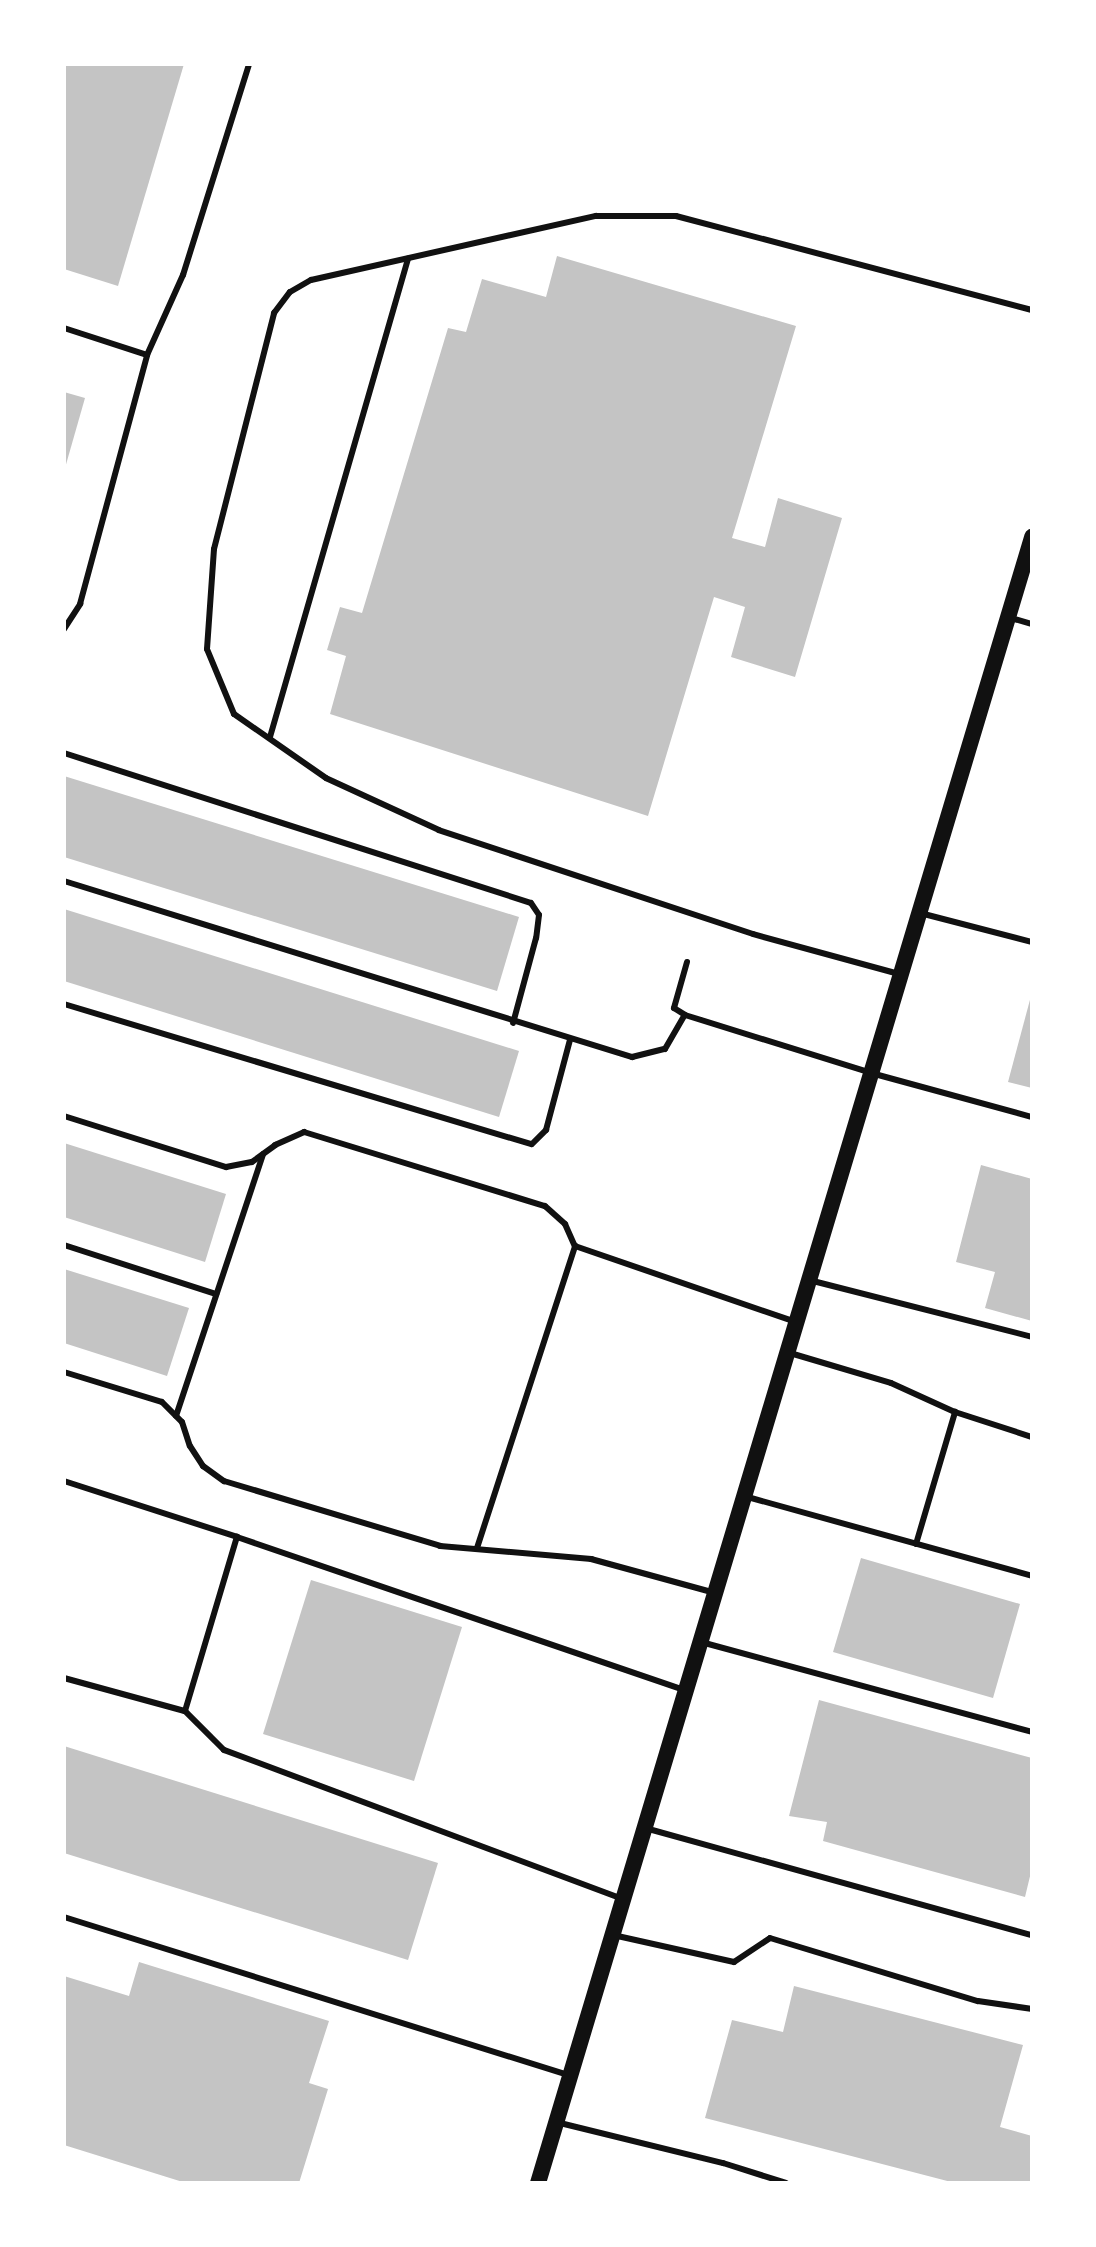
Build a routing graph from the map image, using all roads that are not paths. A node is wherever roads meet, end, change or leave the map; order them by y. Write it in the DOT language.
graph roads {
  1 [pos="249,64"];
  2 [pos="408,258"];
  3 [pos="1032,310"];
  4 [pos="64,328"];
  5 [pos="147,355"];
  6 [pos="1032,537"];
  7 [pos="1008,617"];
  8 [pos="1032,624"];
  9 [pos="64,629"];
  10 [pos="270,737"];
  11 [pos="64,753"];
  12 [pos="64,881"];
  13 [pos="920,913"];
  14 [pos="1032,942"];
  15 [pos="687,962"];
  16 [pos="901,975"];
  17 [pos="64,1004"];
  18 [pos="685,1015"];
  19 [pos="513,1023"];
  20 [pos="570,1040"];
  21 [pos="871,1073"];
  22 [pos="64,1116"];
  23 [pos="1032,1117"];
  24 [pos="263,1154"];
  25 [pos="64,1245"];
  26 [pos="575,1246"];
  27 [pos="809,1280"];
  28 [pos="216,1294"];
  29 [pos="797,1322"];
  30 [pos="1032,1337"];
  31 [pos="788,1352"];
  32 [pos="64,1372"];
  33 [pos="955,1412"];
  34 [pos="176,1416"];
  35 [pos="1032,1437"];
  36 [pos="64,1481"];
  37 [pos="744,1496"];
  38 [pos="237,1537"];
  39 [pos="916,1544"];
  40 [pos="477,1548"];
  41 [pos="1032,1576"];
  42 [pos="715,1593"];
  43 [pos="701,1642"];
  44 [pos="64,1678"];
  45 [pos="686,1690"];
  46 [pos="185,1711"];
  47 [pos="1032,1732"];
  48 [pos="645,1828"];
  49 [pos="623,1899"];
  50 [pos="64,1917"];
  51 [pos="613,1935"];
  52 [pos="1032,1935"];
  53 [pos="1032,2009"];
  54 [pos="570,2075"];
  55 [pos="556,2122"];
  56 [pos="538,2183"];
  57 [pos="786,2183"];
  1 -- 5 [label="lane"];
  2 -- 3 [label="lane"];
  2 -- 10 [label="lane"];
  2 -- 10 [label="lane"];
  4 -- 5 [label="lane"];
  5 -- 9 [label="lane"];
  6 -- 7 [label="main road"];
  7 -- 8 [label="lane"];
  7 -- 13 [label="main road"];
  10 -- 16 [label="lane"];
  11 -- 19 [label="lane"];
  12 -- 19 [label="lane"];
  13 -- 14 [label="lane"];
  13 -- 16 [label="main road"];
  15 -- 18 [label="lane"];
  16 -- 21 [label="main road"];
  17 -- 20 [label="lane"];
  18 -- 20 [label="lane"];
  18 -- 21 [label="lane"];
  19 -- 20 [label="lane"];
  21 -- 23 [label="lane"];
  21 -- 27 [label="main road"];
  22 -- 24 [label="lane"];
  24 -- 26 [label="lane"];
  24 -- 28 [label="lane"];
  25 -- 28 [label="lane"];
  26 -- 29 [label="lane"];
  26 -- 40 [label="lane"];
  27 -- 29 [label="main road"];
  27 -- 30 [label="lane"];
  28 -- 34 [label="lane"];
  29 -- 31 [label="main road"];
  31 -- 33 [label="lane"];
  31 -- 37 [label="main road"];
  32 -- 34 [label="lane"];
  33 -- 35 [label="lane"];
  33 -- 39 [label="lane"];
  34 -- 40 [label="lane"];
  36 -- 38 [label="lane"];
  37 -- 39 [label="lane"];
  37 -- 42 [label="main road"];
  38 -- 45 [label="lane"];
  38 -- 46 [label="lane"];
  39 -- 41 [label="lane"];
  40 -- 42 [label="lane"];
  42 -- 43 [label="main road"];
  43 -- 45 [label="main road"];
  43 -- 47 [label="lane"];
  44 -- 46 [label="lane"];
  45 -- 48 [label="main road"];
  46 -- 49 [label="lane"];
  48 -- 49 [label="main road"];
  48 -- 52 [label="lane"];
  49 -- 51 [label="main road"];
  50 -- 54 [label="lane"];
  51 -- 53 [label="lane"];
  51 -- 54 [label="main road"];
  54 -- 55 [label="main road"];
  55 -- 56 [label="main road"];
  55 -- 57 [label="lane"];
}
